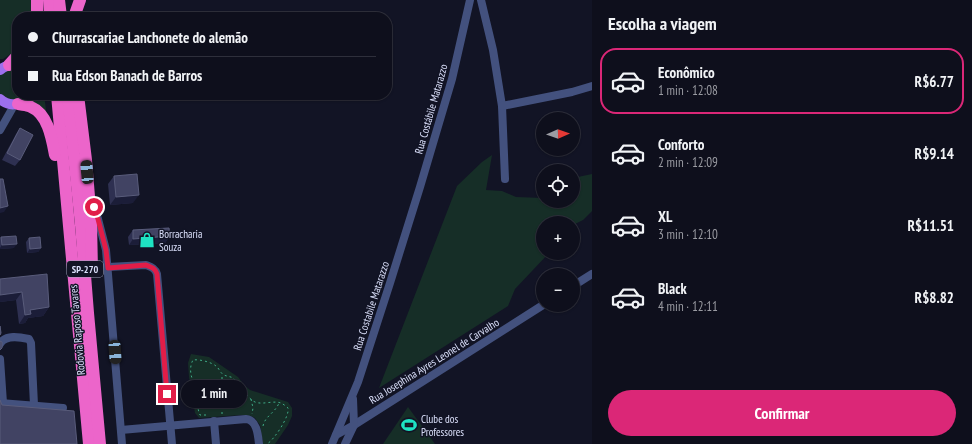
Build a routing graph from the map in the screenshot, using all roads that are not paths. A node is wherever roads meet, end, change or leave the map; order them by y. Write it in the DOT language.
graph roads {
  1 [pos="37,0"];
  2 [pos="60,0"];
  3 [pos="80,0"];
  4 [pos="470,0"];
  5 [pos="475,0"];
  6 [pos="481,0"];
  7 [pos="37,12"];
  8 [pos="61,12"];
  9 [pos="76,12"];
  10 [pos="450,86"];
  11 [pos="592,86"];
  12 [pos="0,99"];
  13 [pos="25,100"];
  14 [pos="51,100"];
  15 [pos="57,100"];
  16 [pos="68,100"];
  17 [pos="79,100"];
  18 [pos="16,104"];
  19 [pos="502,106"];
  20 [pos="0,130"];
  21 [pos="61,141"];
  22 [pos="505,179"];
  23 [pos="89,195"];
  24 [pos="408,223"];
  25 [pos="108,268"];
  26 [pos="592,274"];
  27 [pos="580,282"];
  28 [pos="536,309"];
  29 [pos="79,333"];
  30 [pos="0,344"];
  31 [pos="0,359"];
  32 [pos="353,394"];
  33 [pos="2,403"];
  34 [pos="34,405"];
  35 [pos="97,406"];
  36 [pos="63,408"];
  37 [pos="212,418"];
  38 [pos="170,425"];
  39 [pos="354,425"];
  40 [pos="121,430"];
  41 [pos="336,435"];
  42 [pos="89,444"];
  43 [pos="100,444"];
  44 [pos="122,444"];
  45 [pos="172,444"];
  46 [pos="216,444"];
  47 [pos="264,444"];
  48 [pos="332,444"];
  49 [pos="346,444"];
  1 -- 7 [label="highway"];
  2 -- 8 [label="highway"];
  3 -- 9 [label="highway"];
  4 -- 10 [label="street, Rua Costábile Matarazzo"];
  5 -- 10 [label="street, Rua Costábile Matarazzo"];
  6 -- 19 [label="street"];
  10 -- 24 [label="street, Rua Costábile Matarazzo"];
  11 -- 19 [label="street"];
  12 -- 18 [label="main road"];
  13 -- 18 [label="main road"];
  14 -- 21 [label="street"];
  15 -- 21 [label="highway, Rodovia Raposo Tavares / SP-270"];
  16 -- 35 [label="highway, Rodovia Raposo Tavares / SP-270"];
  17 -- 23 [label="highway"];
  18 -- 20 [label="street"];
  18 -- 29 [label="highway"];
  19 -- 22 [label="street"];
  21 -- 29 [label="highway, Rodovia Raposo Tavares / SP-270"];
  23 -- 25 [label="street"];
  23 -- 35 [label="highway"];
  24 -- 32 [label="street, Rua Costabile Matarazzo"];
  25 -- 38 [label="street"];
  25 -- 40 [label="street"];
  26 -- 27 [label="street"];
  28 -- 39 [label="street, Rua Josephina Ayres Leonel de Carvalho"];
  29 -- 42 [label="highway, Rodovia Raposo Tavares / SP-270"];
  30 -- 34 [label="street"];
  31 -- 33 [label="street"];
  32 -- 39 [label="street, Rua Costabile Matarazzo"];
  32 -- 41 [label="street, Rua Costabile Matarazzo"];
  33 -- 34 [label="street"];
  34 -- 36 [label="street"];
  35 -- 43 [label="highway, Rodovia Raposo Tavares / SP-270"];
  37 -- 38 [label="street"];
  37 -- 46 [label="street"];
  37 -- 47 [label="street"];
  38 -- 40 [label="street"];
  38 -- 45 [label="street"];
  39 -- 41 [label="street, Rua Josephina Ayres Leonel de Carvalho"];
  39 -- 49 [label="street, Rua Costabile Matarazzo"];
  40 -- 44 [label="street"];
  41 -- 48 [label="street, Rua Costabile Matarazzo"];
}
